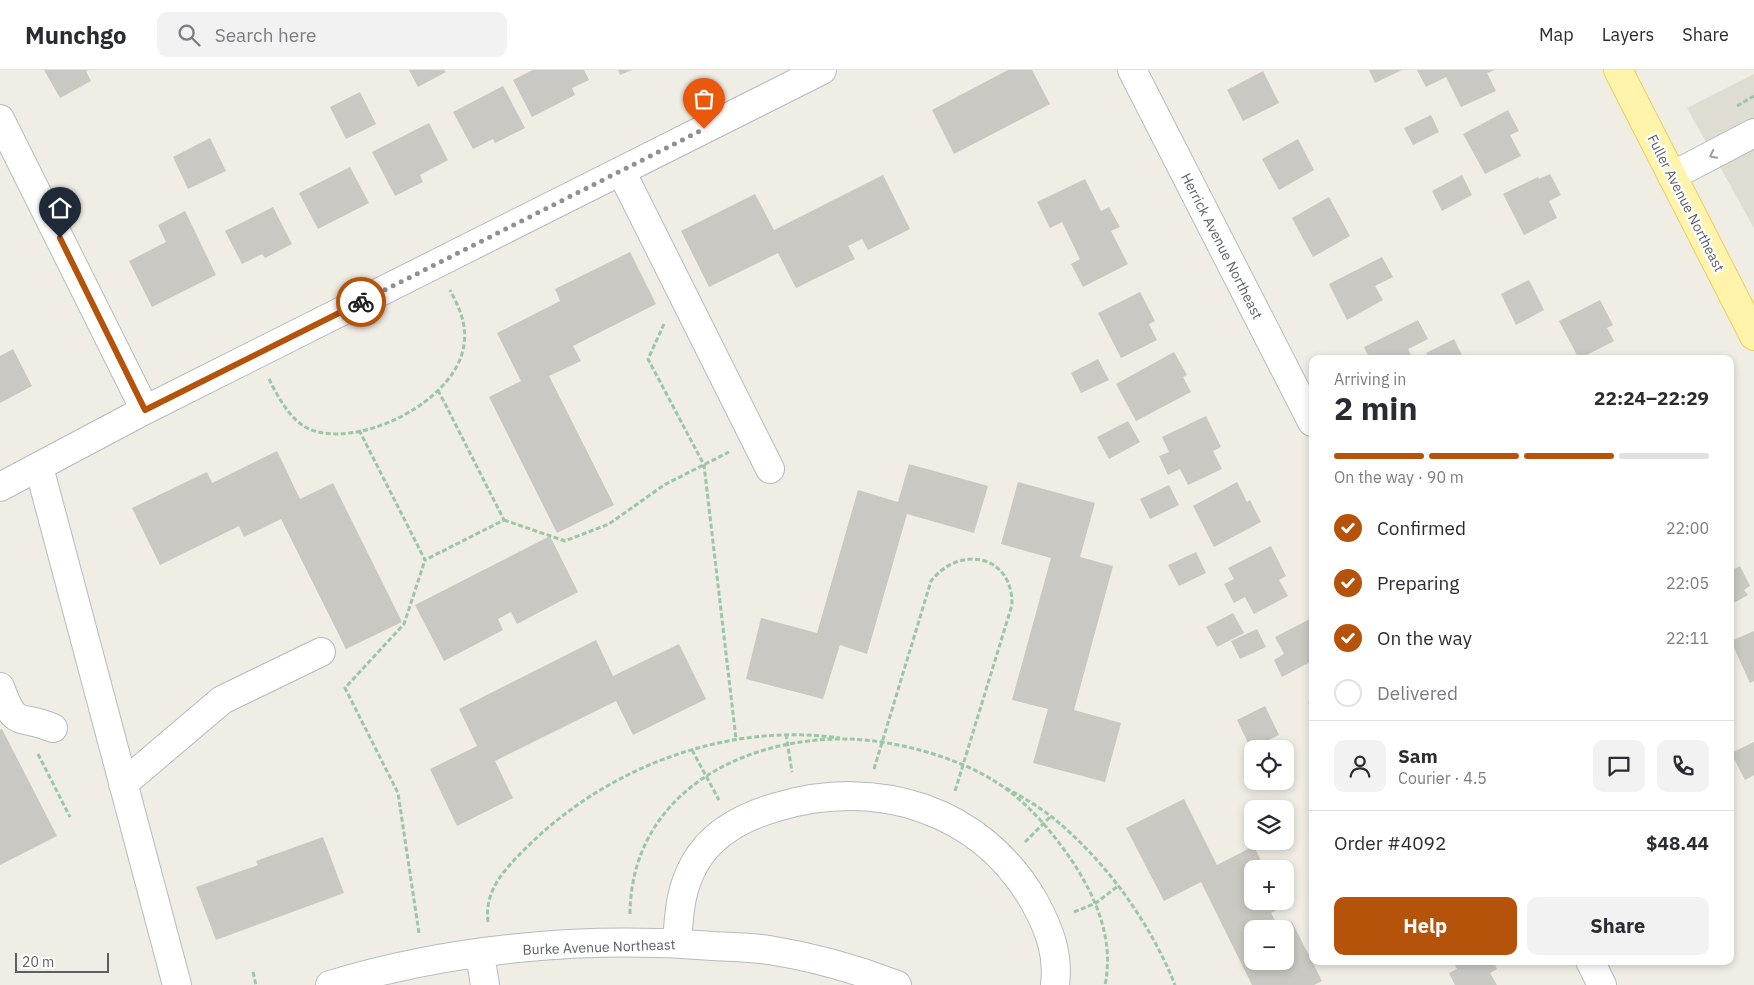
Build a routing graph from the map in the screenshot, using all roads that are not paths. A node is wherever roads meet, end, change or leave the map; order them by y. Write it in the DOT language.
graph roads {
  1 [pos="822,70"];
  2 [pos="1132,70"];
  3 [pos="1618,70"];
  4 [pos="0,119"];
  5 [pos="1754,133"];
  6 [pos="621,171"];
  7 [pos="1672,176"];
  8 [pos="1754,336"];
  9 [pos="145,410"];
  10 [pos="1309,416"];
  11 [pos="39,467"];
  12 [pos="770,468"];
  13 [pos="0,487"];
  14 [pos="321,652"];
  15 [pos="0,687"];
  16 [pos="53,728"];
  17 [pos="123,784"];
  18 [pos="677,943"];
  19 [pos="486,953"];
  20 [pos="1592,965"];
  21 [pos="177,985"];
  22 [pos="330,985"];
  23 [pos="485,985"];
  24 [pos="897,985"];
  25 [pos="1055,985"];
  26 [pos="1602,985"];
  1 -- 6 [label="street"];
  2 -- 10 [label="street, Herrick Avenue Northeast"];
  3 -- 7 [label="main road, Fuller Avenue Northeast"];
  4 -- 9 [label="street"];
  5 -- 7 [label="street, one-way"];
  6 -- 9 [label="street"];
  6 -- 12 [label="street"];
  7 -- 8 [label="main road, Fuller Avenue Northeast"];
  9 -- 11 [label="street"];
  11 -- 13 [label="street"];
  11 -- 17 [label="street"];
  14 -- 17 [label="street"];
  15 -- 16 [label="street"];
  17 -- 21 [label="street"];
  18 -- 19 [label="street, Burke Avenue Northeast"];
  18 -- 24 [label="street, Burke Avenue Northeast"];
  18 -- 25 [label="street"];
  19 -- 22 [label="street, Burke Avenue Northeast"];
  19 -- 23 [label="street"];
  20 -- 26 [label="street"];
}
